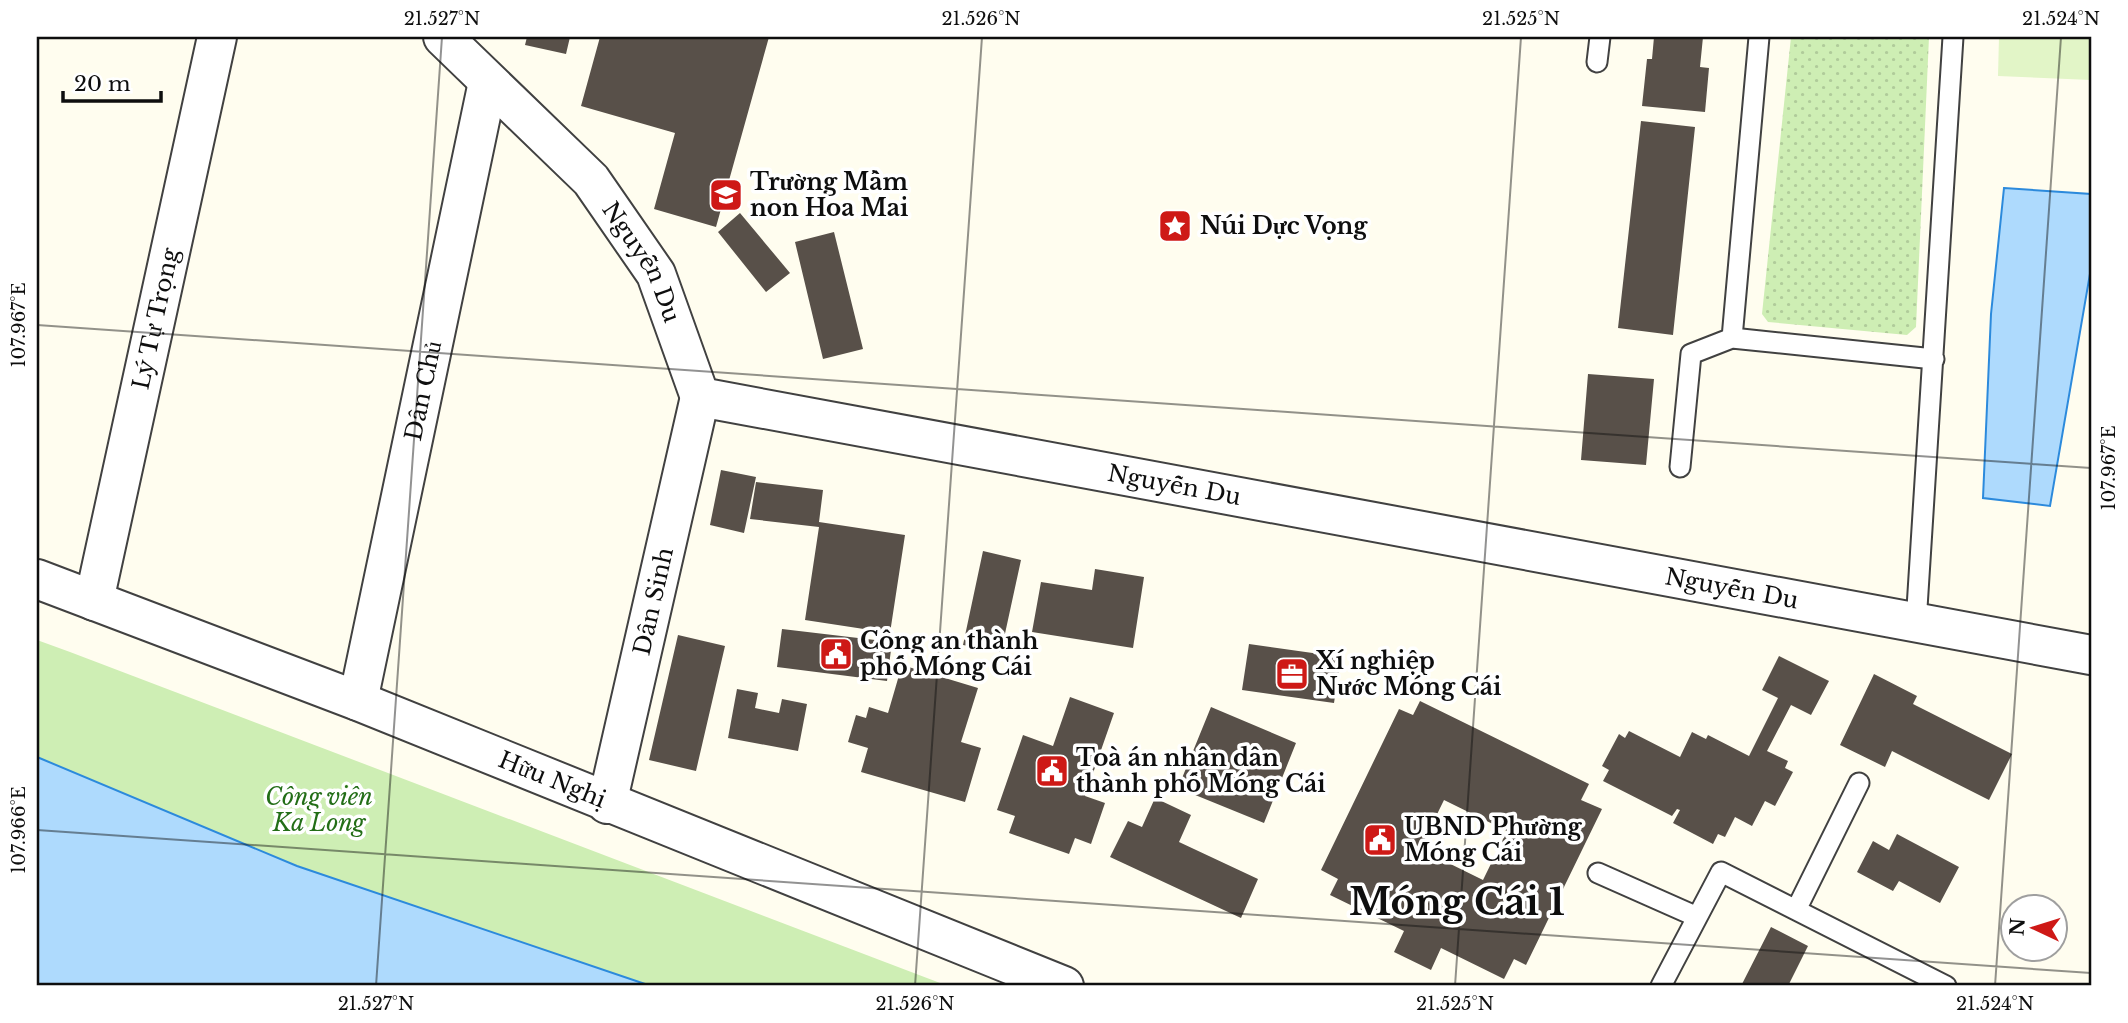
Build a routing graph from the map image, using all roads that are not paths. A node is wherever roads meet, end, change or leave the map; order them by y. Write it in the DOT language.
graph roads {
  1 [pos="217,37"];
  2 [pos="443,37"];
  3 [pos="1600,37"];
  4 [pos="1759,37"];
  5 [pos="1953,37"];
  6 [pos="1597,62"];
  7 [pos="488,82"];
  8 [pos="1732,338"];
  9 [pos="1934,359"];
  10 [pos="700,397"];
  11 [pos="1680,467"];
  12 [pos="37,579"];
  13 [pos="94,601"];
  14 [pos="1916,624"];
  15 [pos="2091,655"];
  16 [pos="358,701"];
  17 [pos="1859,783"];
  18 [pos="607,804"];
  19 [pos="1598,873"];
  20 [pos="1796,910"];
  21 [pos="1695,916"];
  22 [pos="1064,986"];
  23 [pos="1661,986"];
  24 [pos="1946,986"];
  1 -- 13 [label="street, Lý Tự Trọng"];
  2 -- 7 [label="street, Nguyễn Du"];
  3 -- 6 [label="lane"];
  4 -- 8 [label="lane"];
  5 -- 9 [label="lane"];
  7 -- 10 [label="street, Nguyễn Du"];
  7 -- 16 [label="street, Dân Chủ"];
  8 -- 9 [label="lane"];
  8 -- 11 [label="lane"];
  9 -- 14 [label="lane"];
  10 -- 14 [label="street, Nguyễn Du"];
  10 -- 18 [label="street, Dân Sinh"];
  12 -- 13 [label="street, Hữu Nghị"];
  13 -- 16 [label="street, Hữu Nghị"];
  14 -- 15 [label="street, Nguyễn Du"];
  16 -- 18 [label="street, Hữu Nghị"];
  17 -- 20 [label="lane"];
  18 -- 22 [label="street, Hữu Nghị"];
  19 -- 21 [label="lane"];
  20 -- 21 [label="lane"];
  20 -- 24 [label="lane"];
  21 -- 23 [label="lane"];
}
